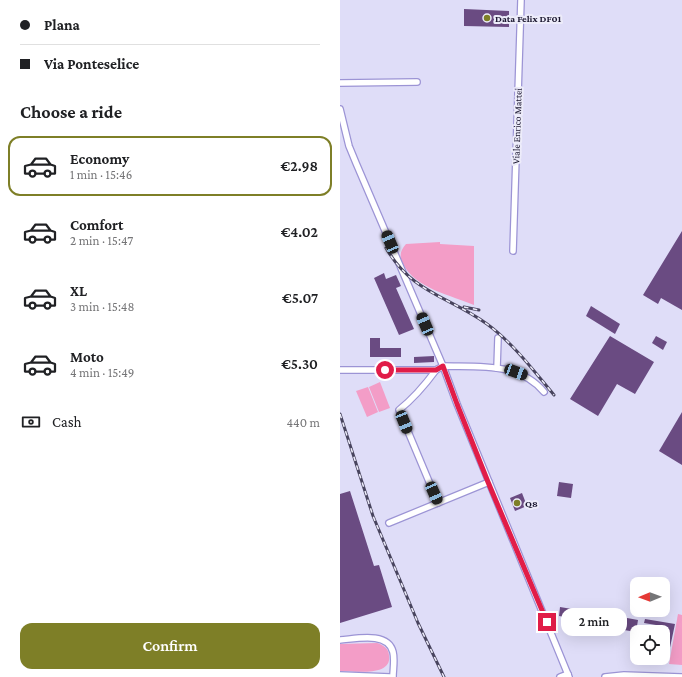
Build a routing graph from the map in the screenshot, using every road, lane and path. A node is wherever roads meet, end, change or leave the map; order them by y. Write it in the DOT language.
graph roads {
  1 [pos="520,0"];
  2 [pos="417,82"];
  3 [pos="340,83"];
  4 [pos="340,109"];
  5 [pos="513,251"];
  6 [pos="498,338"];
  7 [pos="443,366"];
  8 [pos="497,368"];
  9 [pos="340,370"];
  10 [pos="436,370"];
  11 [pos="544,392"];
  12 [pos="488,482"];
  13 [pos="438,503"];
  14 [pos="389,523"];
  15 [pos="340,640"];
  16 [pos="340,675"];
  17 [pos="569,676"];
  18 [pos="392,677"];
  19 [pos="560,677"];
  20 [pos="605,677"];
  21 [pos="681,677"];
  1 -- 5 [label="street, Viale Enrico Mattei"];
  2 -- 3 [label="street"];
  4 -- 7 [label="street"];
  6 -- 8 [label="street"];
  7 -- 8 [label="street"];
  7 -- 10 [label="street"];
  7 -- 12 [label="street"];
  8 -- 11 [label="street"];
  9 -- 10 [label="street"];
  10 -- 13 [label="street"];
  12 -- 13 [label="street"];
  12 -- 17 [label="street"];
  13 -- 14 [label="street"];
  15 -- 18 [label="street"];
  16 -- 18 [label="street"];
  17 -- 19 [label="street"];
  20 -- 21 [label="street"];
}
